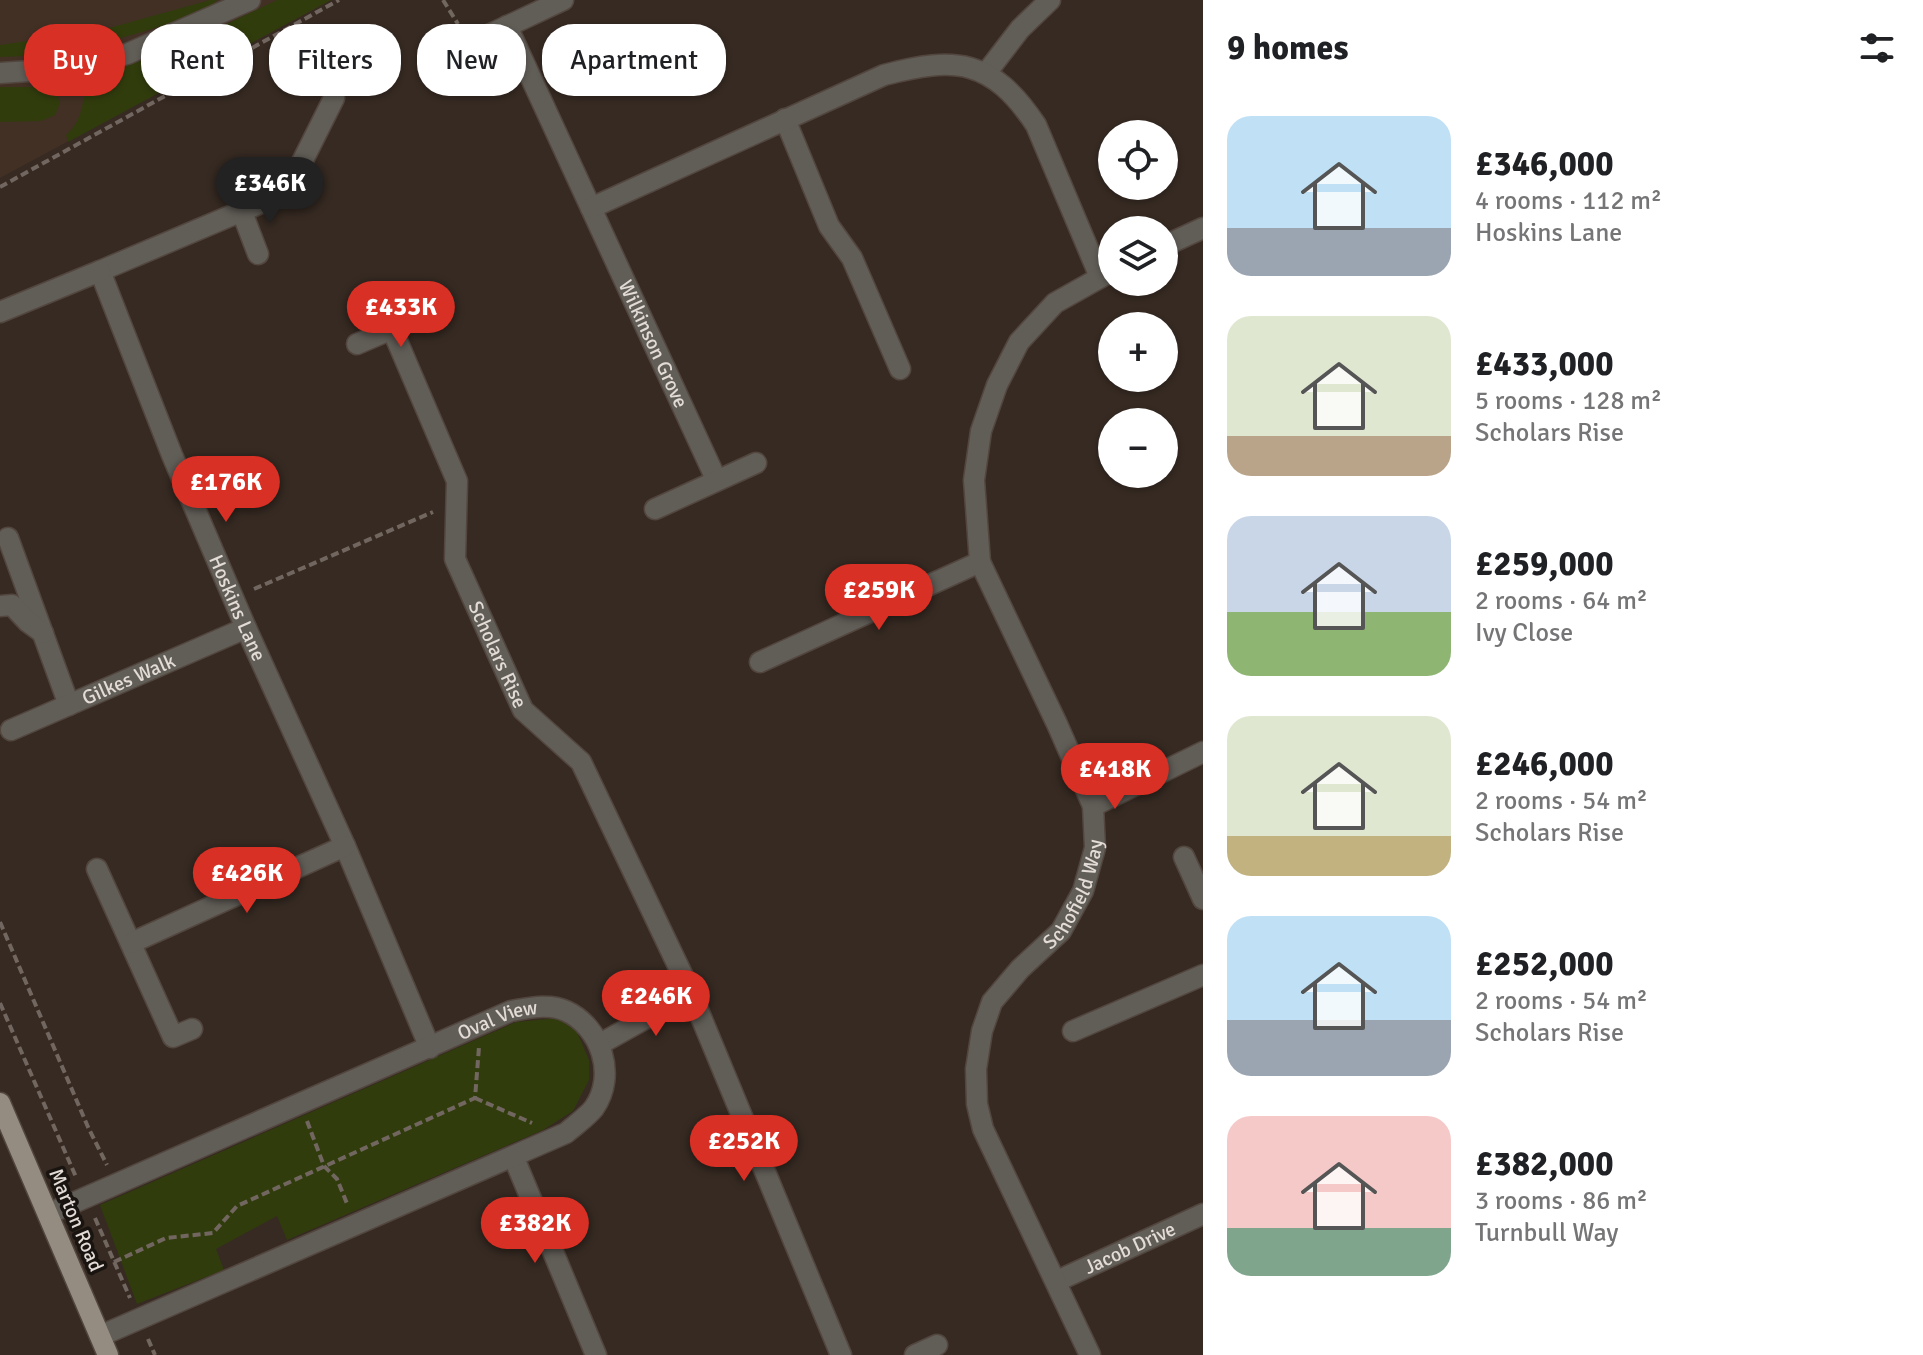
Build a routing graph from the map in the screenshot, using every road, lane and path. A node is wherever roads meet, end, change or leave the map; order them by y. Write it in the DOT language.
graph roads {
  1 [pos="250,0"];
  2 [pos="339,0"];
  3 [pos="443,0"];
  4 [pos="563,0"];
  5 [pos="1048,1"];
  6 [pos="458,24"];
  7 [pos="511,24"];
  8 [pos="526,67"];
  9 [pos="987,72"];
  10 [pos="0,73"];
  11 [pos="334,98"];
  12 [pos="785,119"];
  13 [pos="0,187"];
  14 [pos="591,208"];
  15 [pos="242,212"];
  16 [pos="1203,228"];
  17 [pos="1178,240"];
  18 [pos="258,254"];
  19 [pos="1098,257"];
  20 [pos="100,271"];
  21 [pos="1098,279"];
  22 [pos="0,312"];
  23 [pos="427,314"];
  24 [pos="392,329"];
  25 [pos="357,344"];
  26 [pos="900,369"];
  27 [pos="756,463"];
  28 [pos="716,479"];
  29 [pos="457,502"];
  30 [pos="655,509"];
  31 [pos="8,538"];
  32 [pos="980,562"];
  33 [pos="233,597"];
  34 [pos="0,606"];
  35 [pos="246,628"];
  36 [pos="43,633"];
  37 [pos="760,662"];
  38 [pos="69,705"];
  39 [pos="11,730"];
  40 [pos="1203,752"];
  41 [pos="1093,806"];
  42 [pos="345,846"];
  43 [pos="1184,857"];
  44 [pos="97,869"];
  45 [pos="1203,899"];
  46 [pos="0,922"];
  47 [pos="131,943"];
  48 [pos="1203,975"];
  49 [pos="691,993"];
  50 [pos="480,1025"];
  51 [pos="192,1029"];
  52 [pos="1073,1031"];
  53 [pos="600,1044"];
  54 [pos="430,1048"];
  55 [pos="475,1098"];
  56 [pos="0,1103"];
  57 [pos="300,1104"];
  58 [pos="548,1142"];
  59 [pos="514,1158"];
  60 [pos="324,1166"];
  61 [pos="117,1184"];
  62 [pos="48,1214"];
  63 [pos="1203,1214"];
  64 [pos="357,1226"];
  65 [pos="114,1262"];
  66 [pos="1057,1281"];
  67 [pos="104,1345"];
  68 [pos="937,1345"];
  69 [pos="596,1355"];
  70 [pos="841,1355"];
  71 [pos="915,1355"];
  72 [pos="1090,1355"];
  1 -- 10 [label="street"];
  2 -- 13 [label="path"];
  3 -- 6 [label="path"];
  4 -- 7 [label="street"];
  5 -- 9 [label="street"];
  8 -- 14 [label="street, Wilkinson Grove"];
  9 -- 12 [label="street"];
  9 -- 19 [label="street"];
  11 -- 15 [label="street"];
  12 -- 14 [label="street"];
  12 -- 26 [label="street"];
  14 -- 28 [label="street, Wilkinson Grove"];
  15 -- 18 [label="street"];
  15 -- 20 [label="street"];
  16 -- 17 [label="street"];
  20 -- 22 [label="street"];
  20 -- 33 [label="street, Hoskins Lane"];
  21 -- 32 [label="street, Schofield Way"];
  23 -- 24 [label="street"];
  24 -- 25 [label="street"];
  24 -- 29 [label="street, Scholars Rise"];
  27 -- 28 [label="street"];
  28 -- 30 [label="street"];
  29 -- 33 [label="path"];
  29 -- 49 [label="street, Scholars Rise"];
  31 -- 36 [label="street"];
  32 -- 37 [label="street"];
  32 -- 41 [label="street, Schofield Way"];
  33 -- 35 [label="street, Hoskins Lane"];
  34 -- 36 [label="street"];
  35 -- 38 [label="street, Gilkes Walk"];
  35 -- 42 [label="street, Hoskins Lane"];
  36 -- 38 [label="street"];
  38 -- 39 [label="street, Gilkes Walk"];
  40 -- 41 [label="street"];
  41 -- 66 [label="street, Schofield Way"];
  42 -- 47 [label="street"];
  42 -- 54 [label="street, Hoskins Lane"];
  43 -- 45 [label="street"];
  44 -- 47 [label="street"];
  46 -- 61 [label="path"];
  47 -- 51 [label="street"];
  48 -- 52 [label="street"];
  49 -- 53 [label="street"];
  49 -- 70 [label="street, Scholars Rise"];
  50 -- 53 [label="street, Oval View"];
  50 -- 54 [label="street, Oval View"];
  50 -- 55 [label="path"];
  53 -- 58 [label="street"];
  54 -- 57 [label="street, Oval View"];
  55 -- 58 [label="path"];
  55 -- 60 [label="path"];
  56 -- 62 [label="main road, Marton Road"];
  57 -- 60 [label="path"];
  57 -- 61 [label="street, Oval View"];
  58 -- 59 [label="street"];
  59 -- 64 [label="street"];
  59 -- 69 [label="street"];
  60 -- 64 [label="path"];
  60 -- 65 [label="path"];
  61 -- 62 [label="street, Oval View"];
  62 -- 67 [label="main road, Marton Road"];
  63 -- 66 [label="street, Jacob Drive"];
  64 -- 67 [label="street"];
  66 -- 72 [label="street, Schofield Way"];
  68 -- 71 [label="street"];
}
